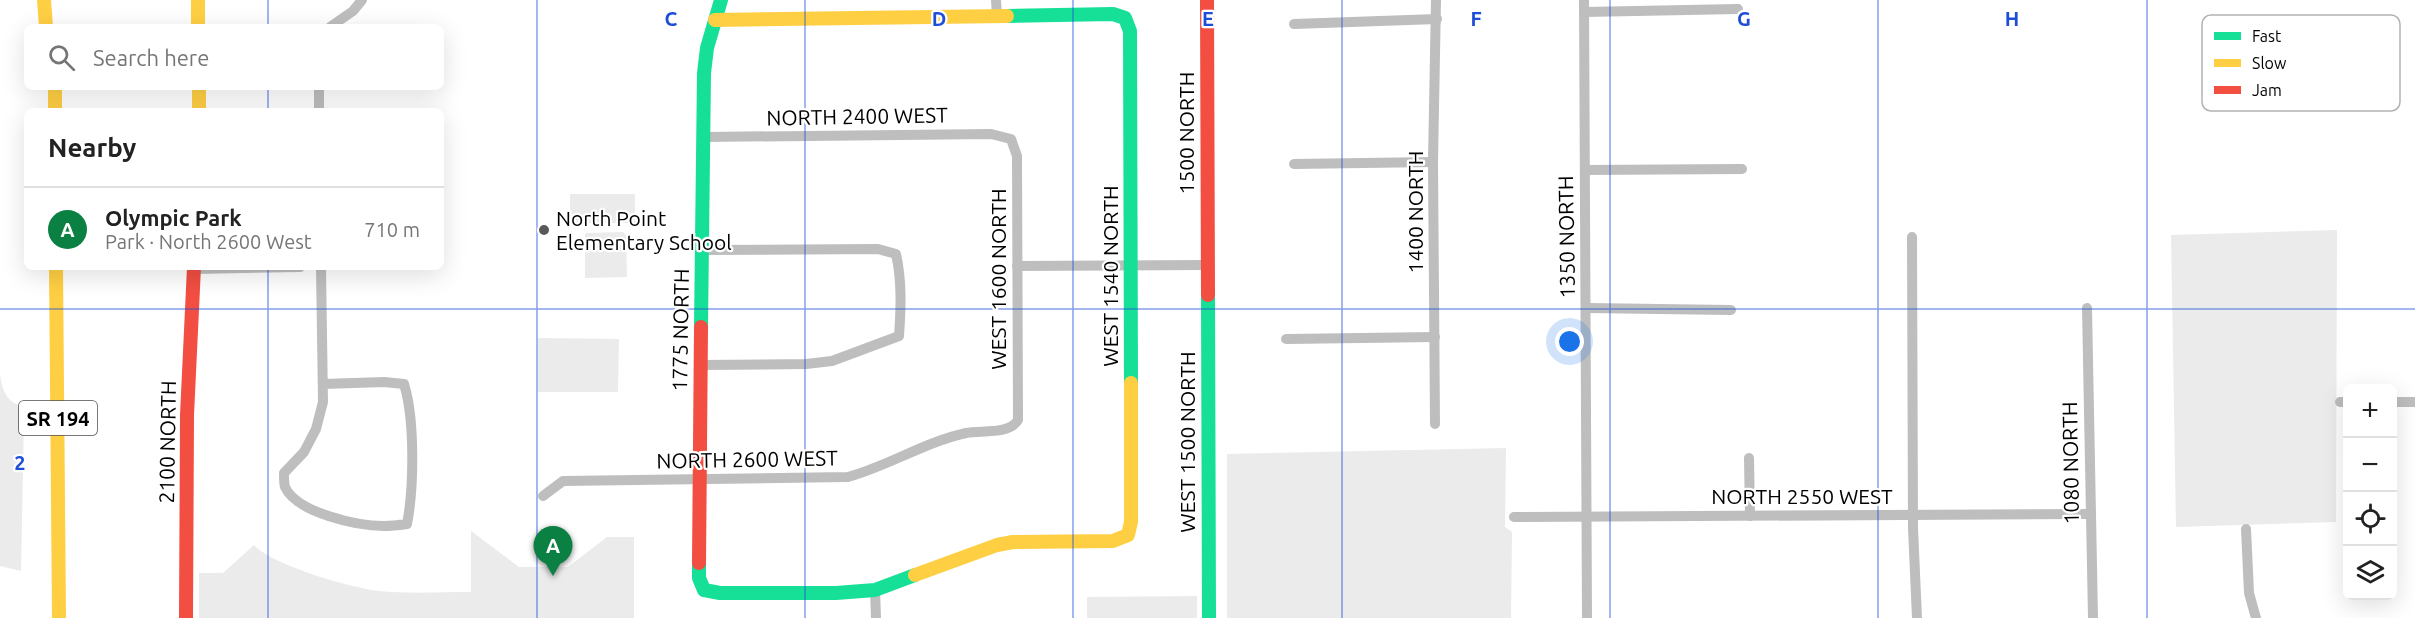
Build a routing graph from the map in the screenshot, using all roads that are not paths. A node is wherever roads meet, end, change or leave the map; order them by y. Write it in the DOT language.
graph roads {
  1 [pos="44,0"];
  2 [pos="54,0"];
  3 [pos="198,0"];
  4 [pos="362,0"];
  5 [pos="721,0"];
  6 [pos="996,0"];
  7 [pos="1207,0"];
  8 [pos="1436,0"];
  9 [pos="1584,0"];
  10 [pos="1738,9"];
  11 [pos="1584,12"];
  12 [pos="996,16"];
  13 [pos="1437,19"];
  14 [pos="716,20"];
  15 [pos="46,24"];
  16 [pos="54,24"];
  17 [pos="198,24"];
  18 [pos="334,24"];
  19 [pos="1294,24"];
  20 [pos="199,90"];
  21 [pos="319,90"];
  22 [pos="199,108"];
  23 [pos="320,108"];
  24 [pos="704,136"];
  25 [pos="1011,139"];
  26 [pos="1433,162"];
  27 [pos="1294,164"];
  28 [pos="1742,169"];
  29 [pos="1585,170"];
  30 [pos="1912,237"];
  31 [pos="702,250"];
  32 [pos="1131,265"];
  33 [pos="1207,265"];
  34 [pos="1017,266"];
  35 [pos="56,270"];
  36 [pos="194,270"];
  37 [pos="321,270"];
  38 [pos="1587,308"];
  39 [pos="2087,308"];
  40 [pos="1731,310"];
  41 [pos="1435,338"];
  42 [pos="1286,339"];
  43 [pos="700,365"];
  44 [pos="323,384"];
  45 [pos="2397,402"];
  46 [pos="2415,402"];
  47 [pos="1018,420"];
  48 [pos="1435,424"];
  49 [pos="1749,458"];
  50 [pos="699,480"];
  51 [pos="543,496"];
  52 [pos="2090,514"];
  53 [pos="1912,515"];
  54 [pos="1750,516"];
  55 [pos="1514,517"];
  56 [pos="1586,517"];
  57 [pos="2246,529"];
  58 [pos="875,590"];
  59 [pos="186,616"];
  60 [pos="59,618"];
  61 [pos="876,618"];
  62 [pos="1209,618"];
  63 [pos="1587,618"];
  64 [pos="1917,618"];
  65 [pos="2093,618"];
  66 [pos="2256,618"];
  1 -- 15 [label="main road"];
  2 -- 16 [label="main road"];
  3 -- 17 [label="main road"];
  4 -- 18 [label="street"];
  5 -- 14 [label="main road, 1775 NORTH"];
  6 -- 12 [label="street"];
  7 -- 33 [label="main road, 1500 NORTH"];
  8 -- 13 [label="street, 1400 NORTH"];
  9 -- 11 [label="street, 1350 NORTH"];
  10 -- 11 [label="street"];
  11 -- 29 [label="street, 1350 NORTH"];
  12 -- 14 [label="main road"];
  12 -- 32 [label="main road, WEST 1540 NORTH"];
  13 -- 19 [label="street"];
  13 -- 26 [label="street, 1400 NORTH"];
  14 -- 24 [label="main road, 1775 NORTH"];
  20 -- 22 [label="main road"];
  21 -- 23 [label="street"];
  24 -- 25 [label="street, NORTH 2400 WEST"];
  24 -- 31 [label="main road, 1775 NORTH"];
  25 -- 34 [label="street, WEST 1600 NORTH"];
  26 -- 27 [label="street"];
  26 -- 41 [label="street, 1400 NORTH"];
  28 -- 29 [label="street"];
  29 -- 38 [label="street, 1350 NORTH"];
  30 -- 53 [label="street"];
  31 -- 43 [label="main road, 1775 NORTH"];
  31 -- 43 [label="street"];
  32 -- 33 [label="street"];
  32 -- 34 [label="street"];
  32 -- 58 [label="main road, WEST 1540 NORTH"];
  33 -- 62 [label="main road, WEST 1500 NORTH"];
  34 -- 47 [label="street, WEST 1600 NORTH"];
  35 -- 60 [label="main road, SR 194"];
  36 -- 59 [label="main road, 2100 NORTH"];
  37 -- 44 [label="street"];
  38 -- 40 [label="street"];
  38 -- 56 [label="street, 1350 NORTH"];
  39 -- 52 [label="street, 1080 NORTH"];
  41 -- 42 [label="street"];
  41 -- 48 [label="street, 1400 NORTH"];
  43 -- 50 [label="main road, 1775 NORTH"];
  44 -- 44 [label="street"];
  45 -- 46 [label="street"];
  47 -- 50 [label="street, NORTH 2600 WEST"];
  49 -- 54 [label="street"];
  50 -- 51 [label="street, NORTH 2600 WEST"];
  50 -- 58 [label="main road, 1775 NORTH"];
  52 -- 53 [label="street, NORTH 2550 WEST"];
  52 -- 65 [label="street, 1080 NORTH"];
  53 -- 54 [label="street, NORTH 2550 WEST"];
  53 -- 64 [label="street"];
  54 -- 56 [label="street, NORTH 2550 WEST"];
  55 -- 56 [label="street, NORTH 2550 WEST"];
  56 -- 63 [label="street, 1350 NORTH"];
  57 -- 66 [label="street"];
  58 -- 61 [label="street"];
}
